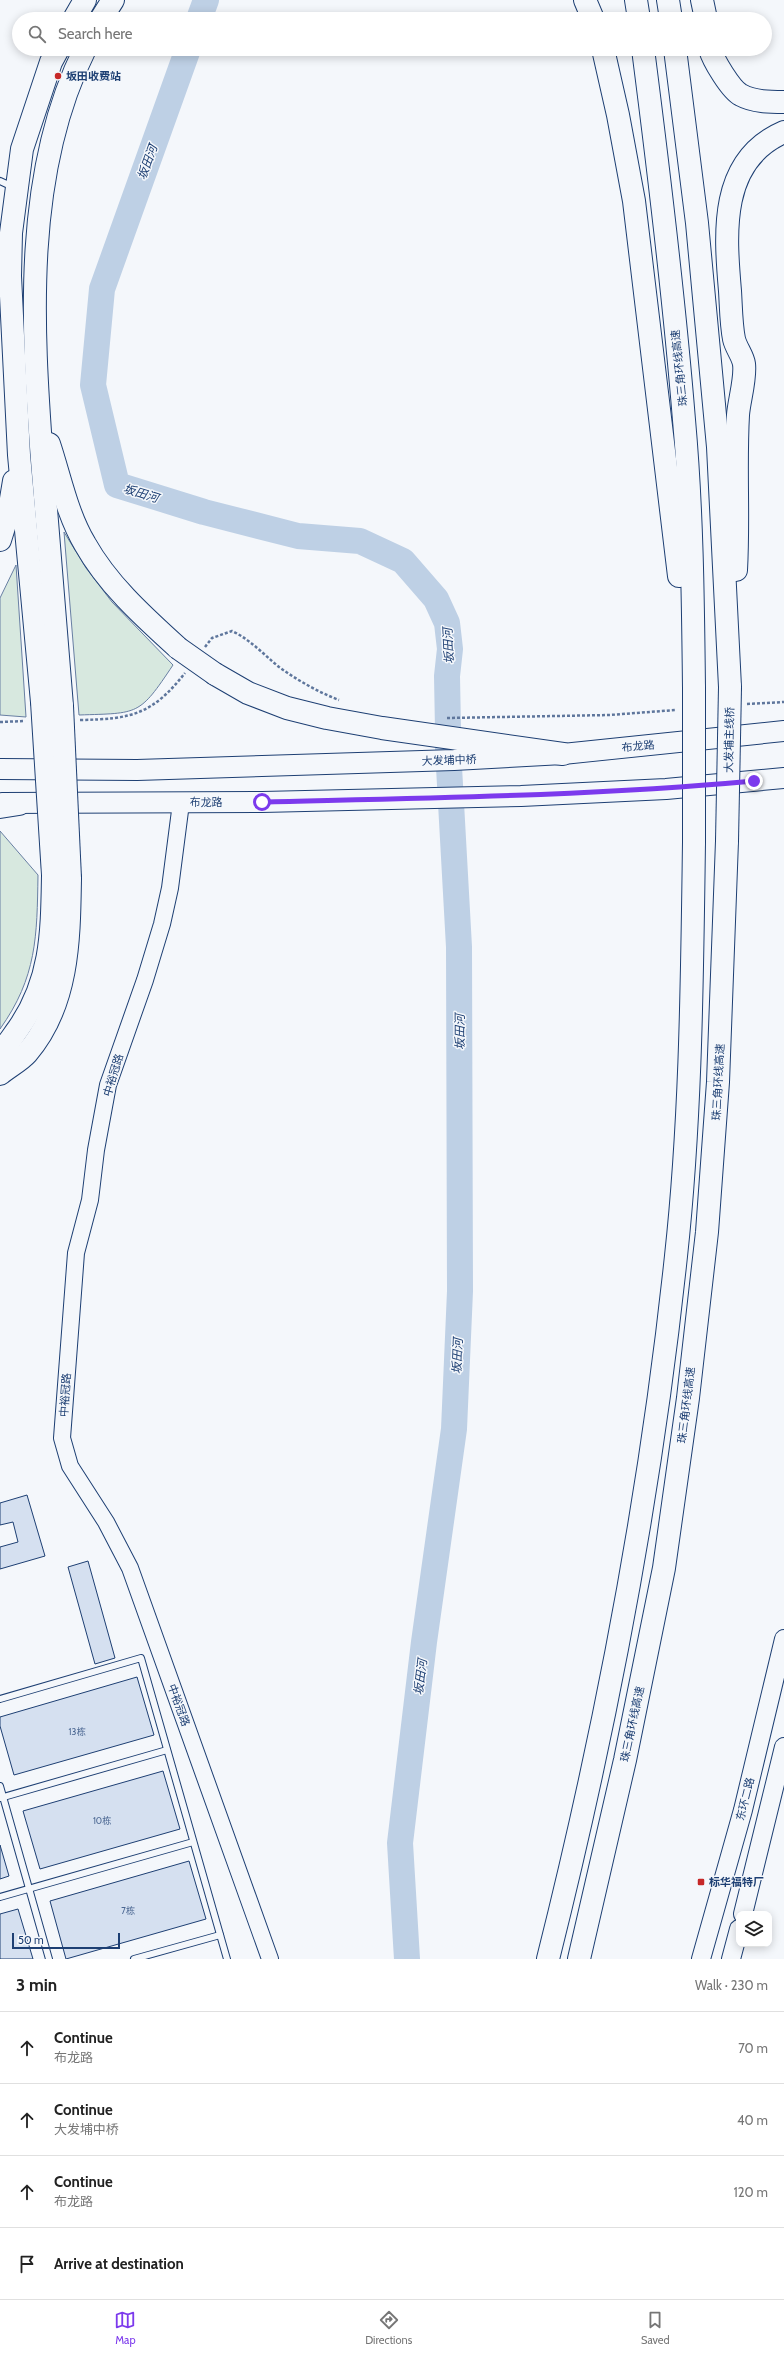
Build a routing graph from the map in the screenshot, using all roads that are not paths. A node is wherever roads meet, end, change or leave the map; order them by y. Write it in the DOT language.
graph roads {
  1 [pos="85,0"];
  2 [pos="113,0"];
  3 [pos="585,0"];
  4 [pos="636,0"];
  5 [pos="668,0"];
  6 [pos="702,0"];
  7 [pos="78,12"];
  8 [pos="105,12"];
  9 [pos="590,12"];
  10 [pos="638,12"];
  11 [pos="670,12"];
  12 [pos="705,12"];
  13 [pos="54,56"];
  14 [pos="82,56"];
  15 [pos="605,56"];
  16 [pos="644,56"];
  17 [pos="676,56"];
  18 [pos="714,56"];
  19 [pos="784,102"];
  20 [pos="784,132"];
  21 [pos="8,185"];
  22 [pos="38,410"];
  23 [pos="19,455"];
  24 [pos="0,540"];
  25 [pos="694,632"];
  26 [pos="730,687"];
  27 [pos="52,704"];
  28 [pos="784,731"];
  29 [pos="563,754"];
  30 [pos="492,758"];
  31 [pos="0,769"];
  32 [pos="784,778"];
  33 [pos="754,781"];
  34 [pos="784,792"];
  35 [pos="181,803"];
  36 [pos="6,805"];
  37 [pos="728,841"];
  38 [pos="62,877"];
  39 [pos="0,1051"];
  40 [pos="0,1074"];
  41 [pos="784,1638"];
  42 [pos="0,1699"];
  43 [pos="784,1747"];
  44 [pos="167,1750"];
  45 [pos="0,1786"];
  46 [pos="2,1798"];
  47 [pos="193,1842"];
  48 [pos="29,1889"];
  49 [pos="0,1897"];
  50 [pos="744,1911"];
  51 [pos="220,1934"];
  52 [pos="736,1940"];
  53 [pos="49,1959"];
  54 [pos="134,1959"];
  55 [pos="227,1959"];
  56 [pos="270,1959"];
  57 [pos="548,1959"];
  58 [pos="580,1959"];
  59 [pos="701,1959"];
  60 [pos="731,1959"];
  1 -- 7 [label="highway"];
  2 -- 8 [label="highway"];
  3 -- 9 [label="highway"];
  4 -- 10 [label="highway"];
  5 -- 11 [label="highway"];
  6 -- 12 [label="highway"];
  13 -- 21 [label="highway"];
  14 -- 22 [label="highway"];
  15 -- 25 [label="highway"];
  16 -- 25 [label="highway, 珠三角环线高速"];
  17 -- 26 [label="highway"];
  18 -- 19 [label="highway"];
  20 -- 26 [label="highway"];
  21 -- 23 [label="highway"];
  22 -- 27 [label="highway"];
  22 -- 29 [label="highway, bridge"];
  23 -- 24 [label="highway"];
  23 -- 27 [label="highway"];
  25 -- 57 [label="highway, 珠三角环线高速, bridge"];
  26 -- 37 [label="highway, 大发埔主线桥, bridge"];
  27 -- 38 [label="highway, bridge"];
  28 -- 29 [label="main road, 布龙路"];
  29 -- 30 [label="main road, 布龙路"];
  30 -- 31 [label="main road, 大发埔中桥"];
  32 -- 33 [label="main road"];
  33 -- 34 [label="main road"];
  33 -- 35 [label="main road, 布龙路"];
  35 -- 36 [label="main road, 布龙路"];
  35 -- 56 [label="street, 中裕冠路"];
  37 -- 58 [label="highway, 珠三角环线高速"];
  38 -- 39 [label="highway"];
  38 -- 40 [label="highway"];
  41 -- 59 [label="main road, 东环二路"];
  42 -- 44 [label="lane"];
  43 -- 50 [label="main road"];
  44 -- 46 [label="lane"];
  44 -- 47 [label="lane"];
  45 -- 46 [label="lane"];
  46 -- 48 [label="lane"];
  47 -- 48 [label="lane"];
  47 -- 51 [label="lane"];
  48 -- 49 [label="lane"];
  48 -- 53 [label="lane"];
  51 -- 54 [label="lane"];
  51 -- 55 [label="lane"];
  52 -- 60 [label="main road"];
}
